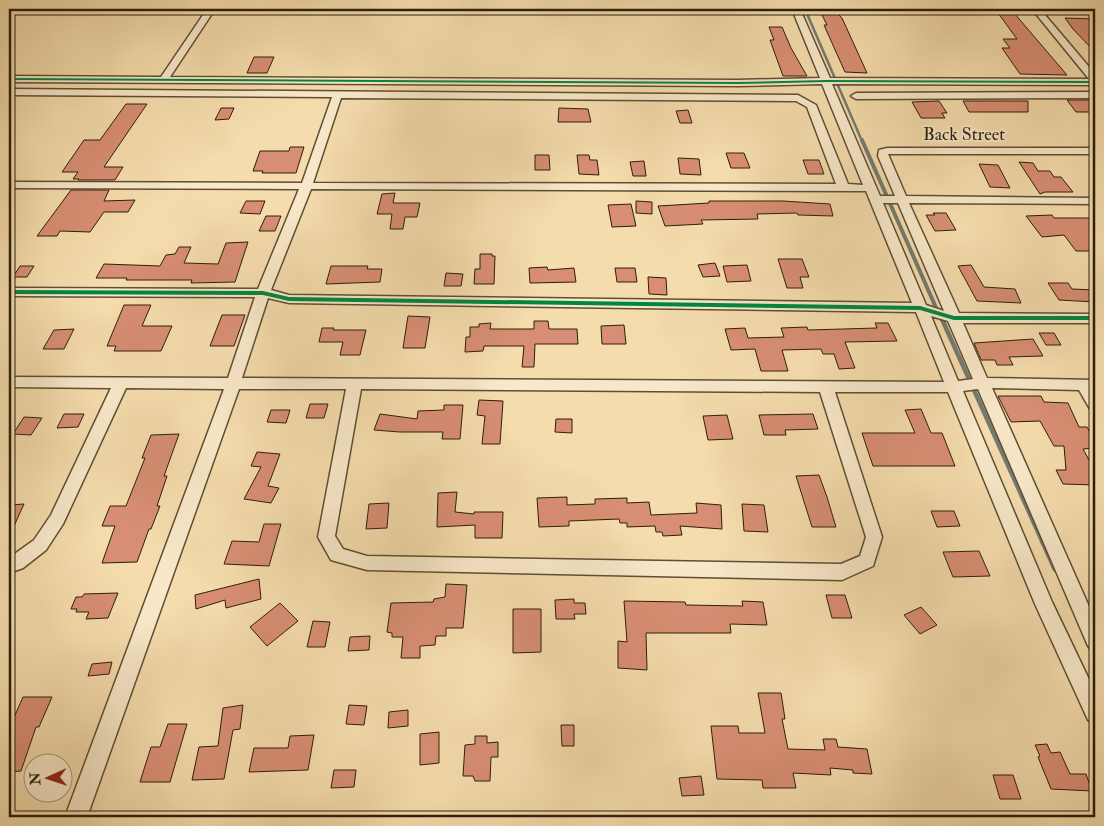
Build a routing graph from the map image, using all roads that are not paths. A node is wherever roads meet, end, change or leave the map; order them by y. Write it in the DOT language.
graph roads {
  1 [pos="211,9"];
  2 [pos="796,9"];
  3 [pos="1036,9"];
  4 [pos="9,79"];
  5 [pos="164,79"];
  6 [pos="826,81"];
  7 [pos="1095,81"];
  8 [pos="9,92"];
  9 [pos="1095,95"];
  10 [pos="338,96"];
  11 [pos="856,96"];
  12 [pos="1095,151"];
  13 [pos="9,185"];
  14 [pos="306,187"];
  15 [pos="844,187"];
  16 [pos="874,194"];
  17 [pos="902,200"];
  18 [pos="1095,201"];
  19 [pos="9,292"];
  20 [pos="263,293"];
  21 [pos="920,308"];
  22 [pos="954,318"];
  23 [pos="1095,318"];
  24 [pos="9,382"];
  25 [pos="121,383"];
  26 [pos="983,383"];
  27 [pos="233,384"];
  28 [pos="1089,384"];
  29 [pos="354,385"];
  30 [pos="826,386"];
  31 [pos="953,386"];
  32 [pos="1095,405"];
  33 [pos="9,565"];
  34 [pos="1095,640"];
  35 [pos="1095,713"];
  36 [pos="76,817"];
  1 -- 5 [label="street"];
  2 -- 6 [label="street"];
  3 -- 7 [label="street"];
  4 -- 5 [label="street"];
  5 -- 6 [label="street"];
  6 -- 7 [label="street"];
  6 -- 16 [label="street"];
  8 -- 10 [label="street"];
  9 -- 11 [label="street"];
  10 -- 14 [label="street"];
  10 -- 15 [label="street"];
  12 -- 17 [label="street, Back Street"];
  13 -- 14 [label="street"];
  14 -- 15 [label="street"];
  14 -- 20 [label="street"];
  15 -- 16 [label="street"];
  16 -- 17 [label="street"];
  16 -- 21 [label="street"];
  17 -- 18 [label="street"];
  17 -- 22 [label="street"];
  19 -- 20 [label="street"];
  20 -- 21 [label="street"];
  20 -- 27 [label="street"];
  21 -- 22 [label="street"];
  21 -- 31 [label="street"];
  22 -- 23 [label="street"];
  22 -- 26 [label="street"];
  24 -- 25 [label="street"];
  25 -- 27 [label="street"];
  25 -- 33 [label="street"];
  26 -- 28 [label="street"];
  26 -- 31 [label="street"];
  26 -- 34 [label="street"];
  27 -- 29 [label="street"];
  27 -- 36 [label="street"];
  28 -- 32 [label="street"];
  29 -- 30 [label="street"];
  29 -- 30 [label="street"];
  30 -- 31 [label="street"];
  31 -- 35 [label="street"];
}
